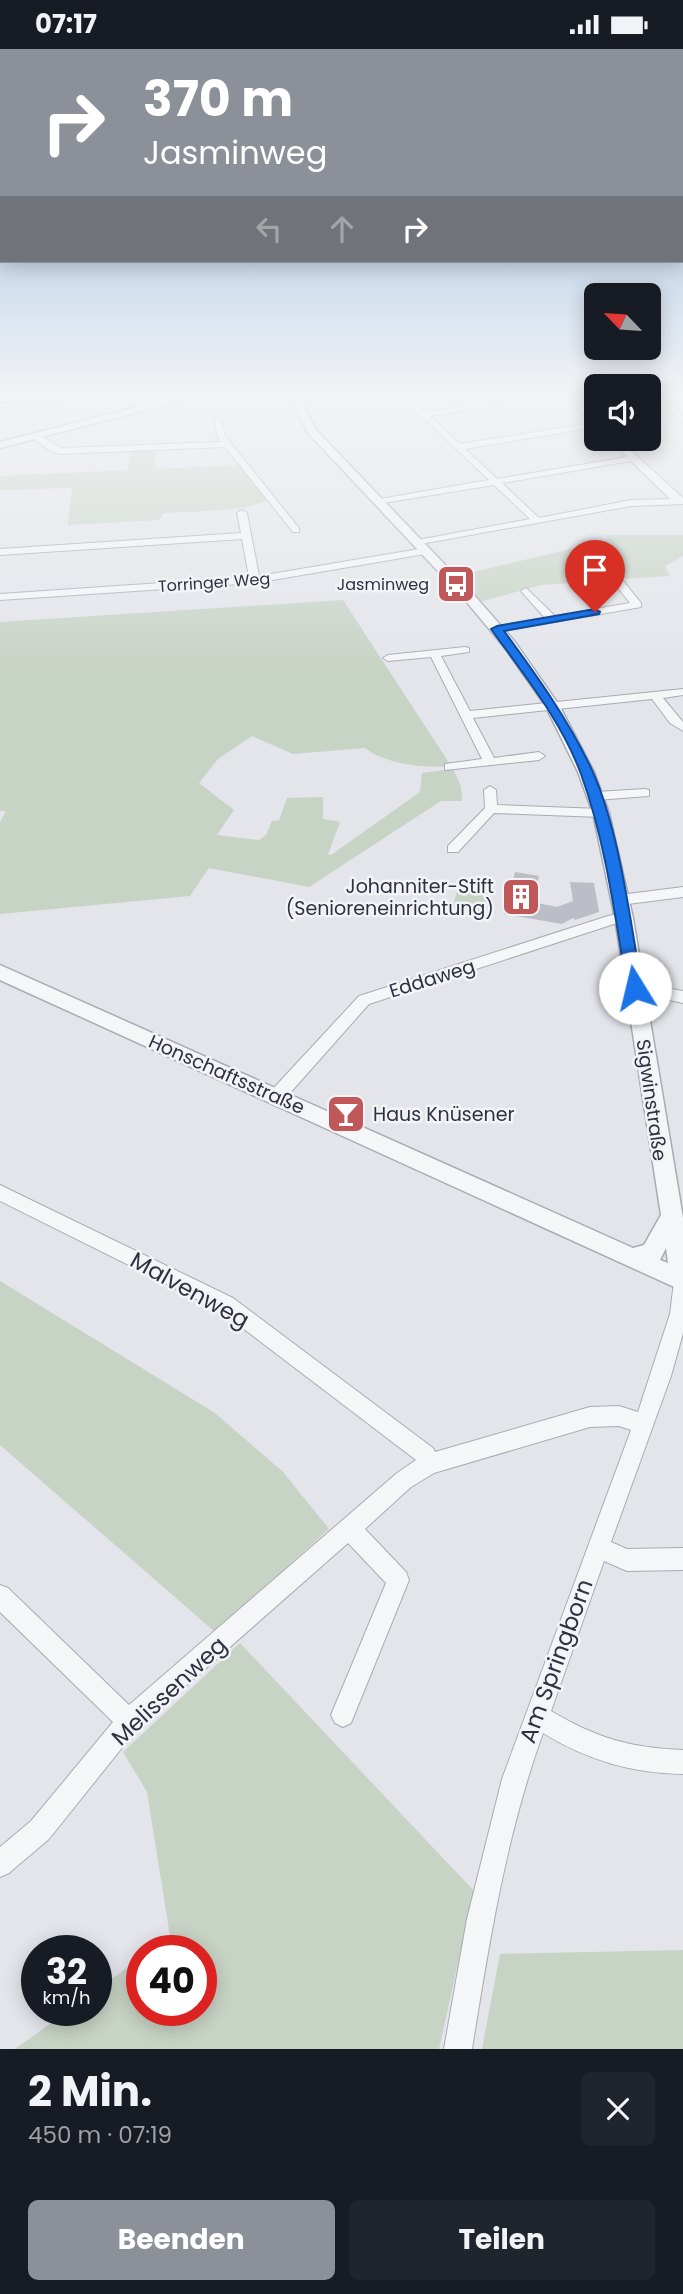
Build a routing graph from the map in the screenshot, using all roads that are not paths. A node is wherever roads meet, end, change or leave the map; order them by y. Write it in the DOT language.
graph roads {
  1 [pos="264,488"];
  2 [pos="367,488"];
  3 [pos="459,488"];
  4 [pos="502,488"];
  5 [pos="666,488"];
  6 [pos="680,501"];
  7 [pos="380,502"];
  8 [pos="242,513"];
  9 [pos="537,520"];
  10 [pos="296,530"];
  11 [pos="246,536"];
  12 [pos="421,547"];
  13 [pos="0,552"];
  14 [pos="616,579"];
  15 [pos="255,580"];
  16 [pos="526,591"];
  17 [pos="0,597"];
  18 [pos="553,620"];
  19 [pos="497,629"];
  20 [pos="465,650"];
  21 [pos="434,653"];
  22 [pos="388,657"];
  23 [pos="683,692"];
  24 [pos="655,695"];
  25 [pos="552,705"];
  26 [pos="467,715"];
  27 [pos="683,727"];
  28 [pos="539,756"];
  29 [pos="490,762"];
  30 [pos="449,768"];
  31 [pos="490,790"];
  32 [pos="645,793"];
  33 [pos="596,796"];
  34 [pos="491,809"];
  35 [pos="601,814"];
  36 [pos="453,849"];
  37 [pos="683,893"];
  38 [pos="620,899"];
  39 [pos="624,918"];
  40 [pos="0,972"];
  41 [pos="635,988"];
  42 [pos="683,997"];
  43 [pos="277,1096"];
  44 [pos="0,1193"];
  45 [pos="674,1196"];
  46 [pos="670,1219"];
  47 [pos="632,1258"];
  48 [pos="682,1281"];
  49 [pos="642,1424"];
  50 [pos="429,1464"];
  51 [pos="349,1528"];
  52 [pos="597,1547"];
  53 [pos="683,1559"];
  54 [pos="0,1596"];
  55 [pos="343,1715"];
  56 [pos="536,1716"];
  57 [pos="129,1721"];
  58 [pos="683,1762"];
  59 [pos="0,1864"];
  60 [pos="457,2049"];
  1 -- 10 [label="street"];
  2 -- 7 [label="street, Sigwinstraße"];
  3 -- 7 [label="street"];
  4 -- 9 [label="street"];
  5 -- 6 [label="street"];
  6 -- 9 [label="street, Torringer Weg"];
  7 -- 12 [label="street, Sigwinstraße"];
  8 -- 11 [label="street"];
  9 -- 12 [label="street, Torringer Weg"];
  11 -- 13 [label="street"];
  11 -- 15 [label="street"];
  12 -- 15 [label="street, Torringer Weg"];
  12 -- 19 [label="street, Sigwinstraße"];
  14 -- 18 [label="street"];
  15 -- 17 [label="street, Torringer Weg"];
  16 -- 18 [label="street"];
  18 -- 19 [label="street"];
  19 -- 25 [label="street, Sigwinstraße"];
  20 -- 21 [label="street"];
  21 -- 22 [label="street"];
  21 -- 26 [label="street"];
  23 -- 24 [label="street"];
  24 -- 25 [label="street"];
  24 -- 27 [label="street"];
  25 -- 26 [label="street"];
  25 -- 33 [label="street, Sigwinstraße"];
  26 -- 29 [label="street"];
  28 -- 29 [label="street"];
  29 -- 30 [label="street"];
  31 -- 34 [label="street"];
  32 -- 33 [label="street"];
  33 -- 35 [label="street, Sigwinstraße"];
  34 -- 35 [label="street"];
  34 -- 36 [label="street"];
  35 -- 38 [label="street, Sigwinstraße"];
  37 -- 38 [label="street"];
  38 -- 39 [label="street, Sigwinstraße"];
  39 -- 41 [label="street, Sigwinstraße"];
  39 -- 43 [label="street, Eddaweg"];
  40 -- 43 [label="street, Honschaftsstraße"];
  41 -- 42 [label="street"];
  41 -- 45 [label="street, Sigwinstraße"];
  43 -- 47 [label="street, Honschaftsstraße"];
  44 -- 50 [label="street, Malvenweg"];
  45 -- 46 [label="street, Sigwinstraße"];
  46 -- 47 [label="street"];
  46 -- 48 [label="street, Sigwinstraße"];
  47 -- 48 [label="street, Honschaftsstraße"];
  48 -- 49 [label="street, Am Springborn"];
  49 -- 50 [label="street, Melissenweg"];
  49 -- 52 [label="street, Am Springborn"];
  50 -- 51 [label="street, Melissenweg"];
  51 -- 55 [label="street"];
  51 -- 57 [label="street, Melissenweg"];
  52 -- 53 [label="street"];
  52 -- 56 [label="street, Am Springborn"];
  54 -- 57 [label="street"];
  56 -- 58 [label="street"];
  56 -- 60 [label="street, Am Springborn"];
  57 -- 59 [label="street, Melissenweg"];
}
